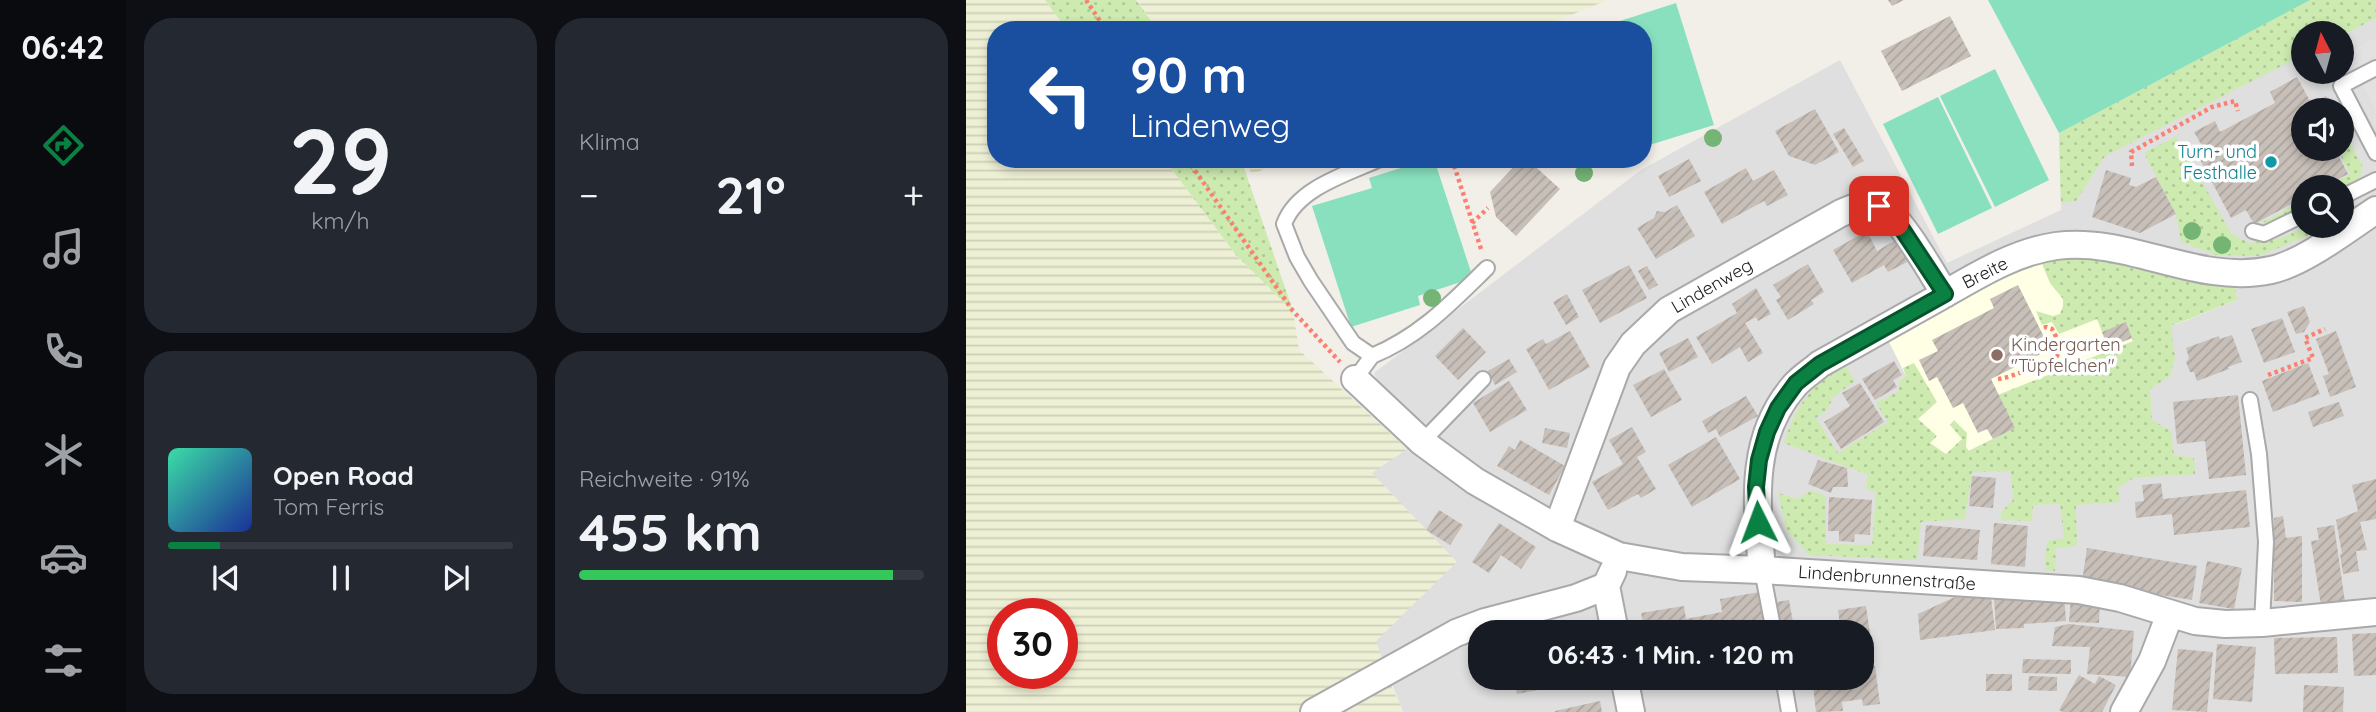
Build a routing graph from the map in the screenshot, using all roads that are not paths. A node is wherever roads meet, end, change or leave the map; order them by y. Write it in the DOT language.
graph roads {
  1 [pos="2376,68"];
  2 [pos="2374,143"];
  3 [pos="1360,168"];
  4 [pos="2376,180"];
  5 [pos="2354,191"];
  6 [pos="2376,210"];
  7 [pos="2291,221"];
  8 [pos="2253,232"];
  9 [pos="1487,268"];
  10 [pos="1945,294"];
  11 [pos="1372,356"];
  12 [pos="1355,379"];
  13 [pos="1483,379"];
  14 [pos="2250,400"];
  15 [pos="1422,442"];
  16 [pos="1557,528"];
  17 [pos="1619,556"];
  18 [pos="1762,570"];
  19 [pos="1606,586"];
  20 [pos="2376,612"];
  21 [pos="2170,614"];
  22 [pos="1613,620"];
  23 [pos="1772,620"];
  24 [pos="2262,623"];
  25 [pos="1627,690"];
  26 [pos="1785,690"];
  27 [pos="1314,712"];
  28 [pos="1631,712"];
  29 [pos="1789,712"];
  30 [pos="2124,712"];
  1 -- 2 [label="lane"];
  3 -- 11 [label="lane"];
  4 -- 5 [label="lane"];
  6 -- 10 [label="street, Breite"];
  7 -- 8 [label="lane"];
  9 -- 11 [label="lane"];
  10 -- 16 [label="street, Lindenweg"];
  10 -- 18 [label="street, Breite"];
  11 -- 12 [label="lane"];
  12 -- 15 [label="street, Lindenbrunnenstraße"];
  13 -- 15 [label="lane"];
  14 -- 24 [label="lane"];
  15 -- 16 [label="street, Lindenbrunnenstraße"];
  16 -- 17 [label="street, Lindenbrunnenstraße"];
  17 -- 18 [label="street, Lindenbrunnenstraße"];
  17 -- 19 [label="street"];
  18 -- 21 [label="street, Lindenbrunnenstraße"];
  18 -- 23 [label="lane"];
  19 -- 22 [label="street"];
  19 -- 27 [label="street"];
  20 -- 24 [label="street, Lindenbrunnenstraße"];
  21 -- 24 [label="street, Lindenbrunnenstraße"];
  21 -- 30 [label="street"];
  25 -- 28 [label="street"];
  26 -- 29 [label="lane"];
}
